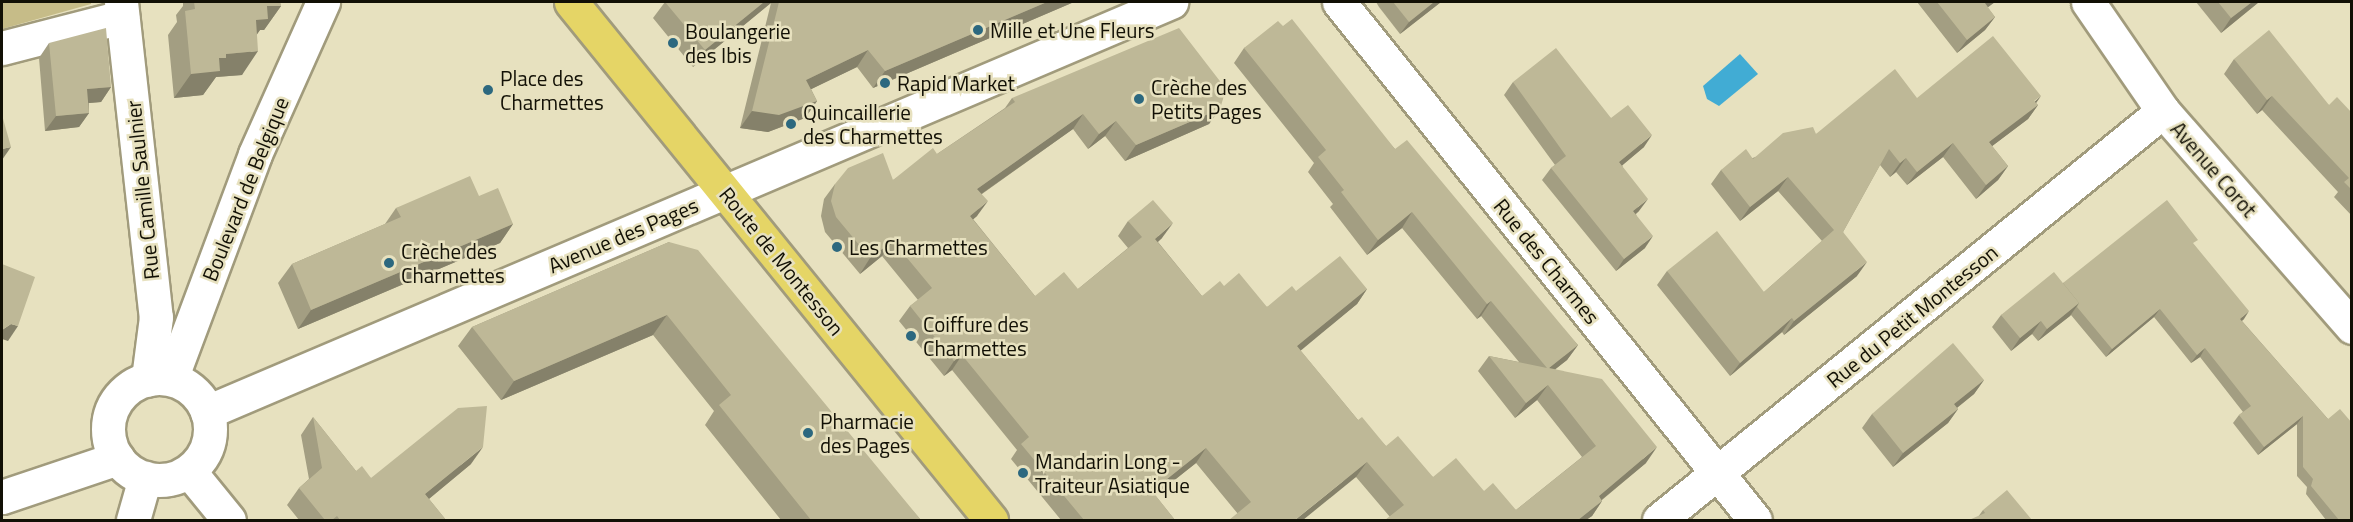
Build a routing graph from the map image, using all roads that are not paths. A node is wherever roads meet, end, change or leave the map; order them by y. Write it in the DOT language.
graph roads {
  1 [pos="323,2"];
  2 [pos="571,2"];
  3 [pos="1171,2"];
  4 [pos="1339,2"];
  5 [pos="2088,2"];
  6 [pos="121,9"];
  7 [pos="2,48"];
  8 [pos="2163,111"];
  9 [pos="725,191"];
  10 [pos="2352,327"];
  11 [pos="160,379"];
  12 [pos="207,412"];
  13 [pos="118,458"];
  14 [pos="189,471"];
  15 [pos="1717,475"];
  16 [pos="145,478"];
  17 [pos="2,497"];
  18 [pos="133,520"];
  19 [pos="229,520"];
  20 [pos="992,520"];
  21 [pos="1659,520"];
  22 [pos="1755,520"];
  1 -- 11 [label="street, Boulevard de Belgique"];
  2 -- 9 [label="main road, Route de Montesson"];
  3 -- 9 [label="street, Avenue des Pages"];
  4 -- 15 [label="street, Rue des Charmes"];
  5 -- 8 [label="street, Avenue Corot"];
  6 -- 7 [label="street"];
  6 -- 11 [label="street, Rue Camille Saulnier"];
  8 -- 10 [label="street, Avenue Corot"];
  8 -- 15 [label="street, Rue du Petit Montesson"];
  9 -- 12 [label="street, Avenue des Pages"];
  9 -- 20 [label="main road, Route de Montesson"];
  11 -- 12 [label="street"];
  11 -- 13 [label="street"];
  12 -- 14 [label="street"];
  13 -- 16 [label="street"];
  13 -- 17 [label="street"];
  14 -- 16 [label="street"];
  14 -- 19 [label="street"];
  15 -- 21 [label="street, Rue du Petit Montesson"];
  15 -- 22 [label="street, Rue des Charmes"];
  16 -- 18 [label="street"];
}
